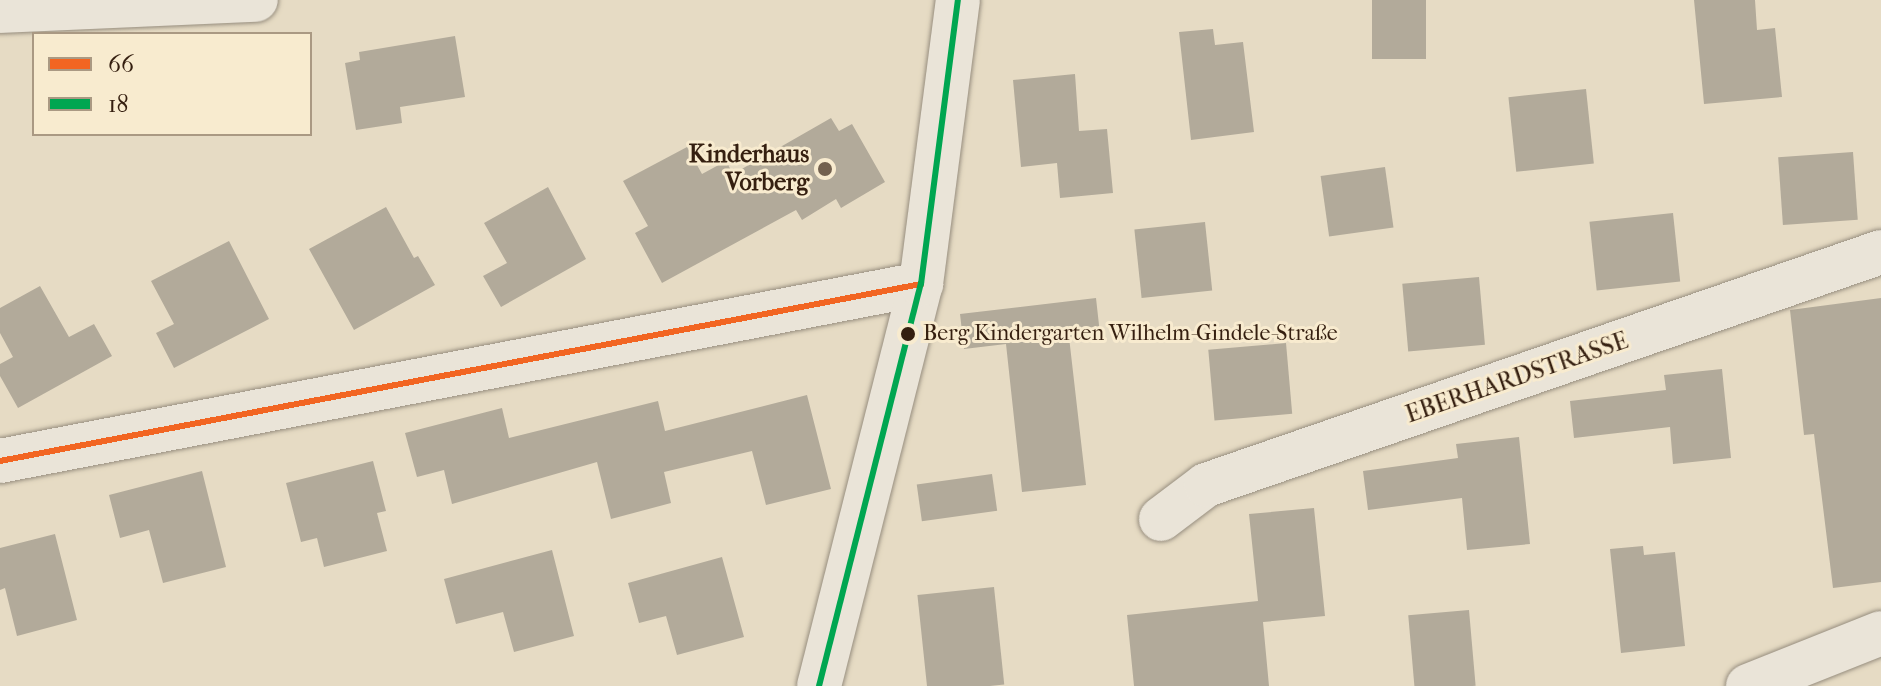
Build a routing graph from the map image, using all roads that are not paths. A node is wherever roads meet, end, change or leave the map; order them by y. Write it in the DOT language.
graph roads {
  1 [pos="256,0"];
  2 [pos="958,0"];
  3 [pos="0,11"];
  4 [pos="1881,252"];
  5 [pos="921,284"];
  6 [pos="0,461"];
  7 [pos="1161,519"];
  8 [pos="1881,633"];
  9 [pos="819,686"];
  10 [pos="1748,686"];
  1 -- 3 [label="street"];
  2 -- 5 [label="street"];
  4 -- 7 [label="street, EBERHARDSTRASSE"];
  5 -- 6 [label="street"];
  5 -- 9 [label="street"];
  8 -- 10 [label="street"];
}
